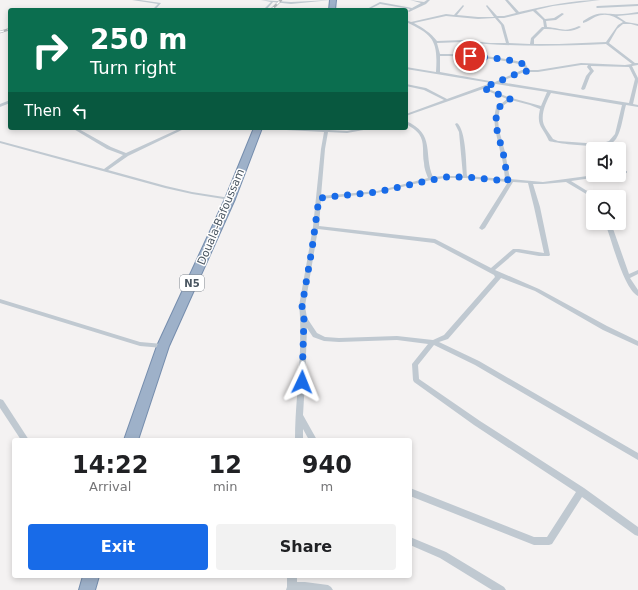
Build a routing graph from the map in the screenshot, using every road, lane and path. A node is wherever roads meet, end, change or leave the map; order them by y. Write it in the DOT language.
graph roads {
  1 [pos="134,0"];
  2 [pos="262,0"];
  3 [pos="332,0"];
  4 [pos="411,0"];
  5 [pos="430,0"];
  6 [pos="506,0"];
  7 [pos="583,0"];
  8 [pos="599,0"];
  9 [pos="272,2"];
  10 [pos="424,2"];
  11 [pos="638,5"];
  12 [pos="463,6"];
  13 [pos="487,6"];
  14 [pos="597,7"];
  15 [pos="155,8"];
  16 [pos="266,8"];
  17 [pos="370,8"];
  18 [pos="407,8"];
  19 [pos="408,8"];
  20 [pos="412,9"];
  21 [pos="534,10"];
  22 [pos="408,11"];
  23 [pos="518,13"];
  24 [pos="638,13"];
  25 [pos="563,14"];
  26 [pos="613,14"];
  27 [pos="455,16"];
  28 [pos="497,17"];
  29 [pos="544,20"];
  30 [pos="408,22"];
  31 [pos="584,22"];
  32 [pos="625,22"];
  33 [pos="631,22"];
  34 [pos="638,22"];
  35 [pos="411,23"];
  36 [pos="638,25"];
  37 [pos="544,27"];
  38 [pos="578,27"];
  39 [pos="436,42"];
  40 [pos="607,43"];
  41 [pos="508,44"];
  42 [pos="532,44"];
  43 [pos="439,56"];
  44 [pos="590,64"];
  45 [pos="635,65"];
  46 [pos="408,68"];
  47 [pos="528,71"];
  48 [pos="438,73"];
  49 [pos="637,81"];
  50 [pos="496,82"];
  51 [pos="408,85"];
  52 [pos="483,88"];
  53 [pos="583,89"];
  54 [pos="550,92"];
  55 [pos="510,99"];
  56 [pos="448,101"];
  57 [pos="624,104"];
  58 [pos="631,104"];
  59 [pos="638,106"];
  60 [pos="542,108"];
  61 [pos="408,115"];
  62 [pos="408,123"];
  63 [pos="458,124"];
  64 [pos="78,130"];
  65 [pos="180,130"];
  66 [pos="257,130"];
  67 [pos="326,130"];
  68 [pos="362,130"];
  69 [pos="0,142"];
  70 [pos="126,155"];
  71 [pos="105,170"];
  72 [pos="465,177"];
  73 [pos="586,178"];
  74 [pos="431,179"];
  75 [pos="509,181"];
  76 [pos="568,181"];
  77 [pos="530,183"];
  78 [pos="586,192"];
  79 [pos="319,198"];
  80 [pos="230,199"];
  81 [pos="316,227"];
  82 [pos="482,228"];
  83 [pos="610,230"];
  84 [pos="495,272"];
  85 [pos="638,272"];
  86 [pos="627,277"];
  87 [pos="638,294"];
  88 [pos="0,301"];
  89 [pos="304,318"];
  90 [pos="433,342"];
  91 [pos="638,344"];
  92 [pos="163,346"];
  93 [pos="0,402"];
  94 [pos="299,415"];
  95 [pos="24,438"];
  96 [pos="133,438"];
  97 [pos="299,438"];
  98 [pos="312,438"];
  99 [pos="638,457"];
  100 [pos="581,491"];
  101 [pos="412,493"];
  102 [pos="638,532"];
  103 [pos="412,542"];
  104 [pos="90,578"];
  105 [pos="292,588"];
  106 [pos="87,590"];
  107 [pos="328,590"];
  108 [pos="501,590"];
  1 -- 15 [label="street"];
  2 -- 9 [label="street"];
  3 -- 9 [label="street"];
  4 -- 10 [label="street"];
  5 -- 10 [label="street"];
  6 -- 23 [label="street"];
  7 -- 8 [label="street"];
  7 -- 14 [label="street"];
  7 -- 21 [label="street"];
  9 -- 16 [label="street"];
  10 -- 20 [label="street"];
  11 -- 14 [label="street"];
  12 -- 27 [label="street"];
  13 -- 28 [label="street"];
  14 -- 26 [label="street"];
  17 -- 18 [label="street"];
  19 -- 20 [label="street"];
  20 -- 22 [label="street"];
  21 -- 23 [label="street"];
  21 -- 29 [label="street"];
  23 -- 28 [label="street"];
  24 -- 26 [label="street"];
  25 -- 29 [label="street"];
  26 -- 31 [label="street"];
  26 -- 32 [label="street"];
  27 -- 28 [label="street"];
  27 -- 35 [label="street"];
  28 -- 41 [label="street"];
  29 -- 37 [label="street"];
  30 -- 35 [label="street"];
  32 -- 33 [label="street"];
  32 -- 40 [label="street"];
  33 -- 34 [label="street"];
  33 -- 36 [label="street"];
  35 -- 39 [label="street"];
  37 -- 38 [label="street"];
  37 -- 42 [label="street"];
  39 -- 41 [label="street"];
  39 -- 43 [label="street"];
  40 -- 42 [label="street"];
  40 -- 45 [label="street"];
  41 -- 42 [label="street"];
  43 -- 47 [label="street"];
  43 -- 48 [label="street"];
  44 -- 45 [label="street"];
  44 -- 47 [label="street"];
  44 -- 53 [label="street"];
  45 -- 49 [label="street"];
  46 -- 48 [label="street"];
  47 -- 50 [label="street"];
  48 -- 50 [label="street"];
  49 -- 58 [label="street"];
  50 -- 52 [label="street"];
  50 -- 54 [label="street"];
  51 -- 56 [label="street"];
  52 -- 55 [label="street"];
  52 -- 56 [label="street"];
  54 -- 57 [label="street"];
  54 -- 60 [label="street"];
  55 -- 60 [label="street"];
  55 -- 75 [label="street"];
  56 -- 61 [label="street"];
  57 -- 58 [label="street"];
  57 -- 60 [label="street"];
  58 -- 59 [label="street"];
  62 -- 74 [label="street"];
  63 -- 72 [label="street"];
  64 -- 70 [label="street"];
  65 -- 70 [label="street"];
  66 -- 80 [label="highway, Douala-Bafoussam / N5"];
  67 -- 68 [label="street"];
  67 -- 79 [label="street"];
  69 -- 71 [label="street"];
  70 -- 71 [label="street"];
  71 -- 80 [label="street"];
  72 -- 74 [label="street"];
  72 -- 75 [label="street"];
  73 -- 76 [label="street"];
  74 -- 79 [label="street"];
  75 -- 77 [label="street"];
  75 -- 82 [label="street"];
  76 -- 77 [label="street"];
  76 -- 78 [label="street"];
  77 -- 84 [label="street"];
  79 -- 81 [label="street"];
  80 -- 92 [label="highway, Douala-Bafoussam / N5"];
  81 -- 84 [label="street"];
  81 -- 89 [label="street"];
  83 -- 86 [label="street"];
  84 -- 90 [label="street"];
  84 -- 91 [label="street"];
  85 -- 86 [label="street"];
  86 -- 87 [label="street"];
  88 -- 92 [label="street"];
  89 -- 90 [label="street"];
  89 -- 94 [label="street"];
  90 -- 99 [label="street"];
  90 -- 100 [label="street"];
  92 -- 96 [label="highway, Douala-Bafoussam / N5"];
  93 -- 95 [label="street"];
  94 -- 97 [label="street"];
  94 -- 98 [label="street"];
  100 -- 101 [label="street"];
  100 -- 102 [label="street"];
  103 -- 108 [label="street"];
  104 -- 106 [label="highway"];
  105 -- 107 [label="street"];
}
